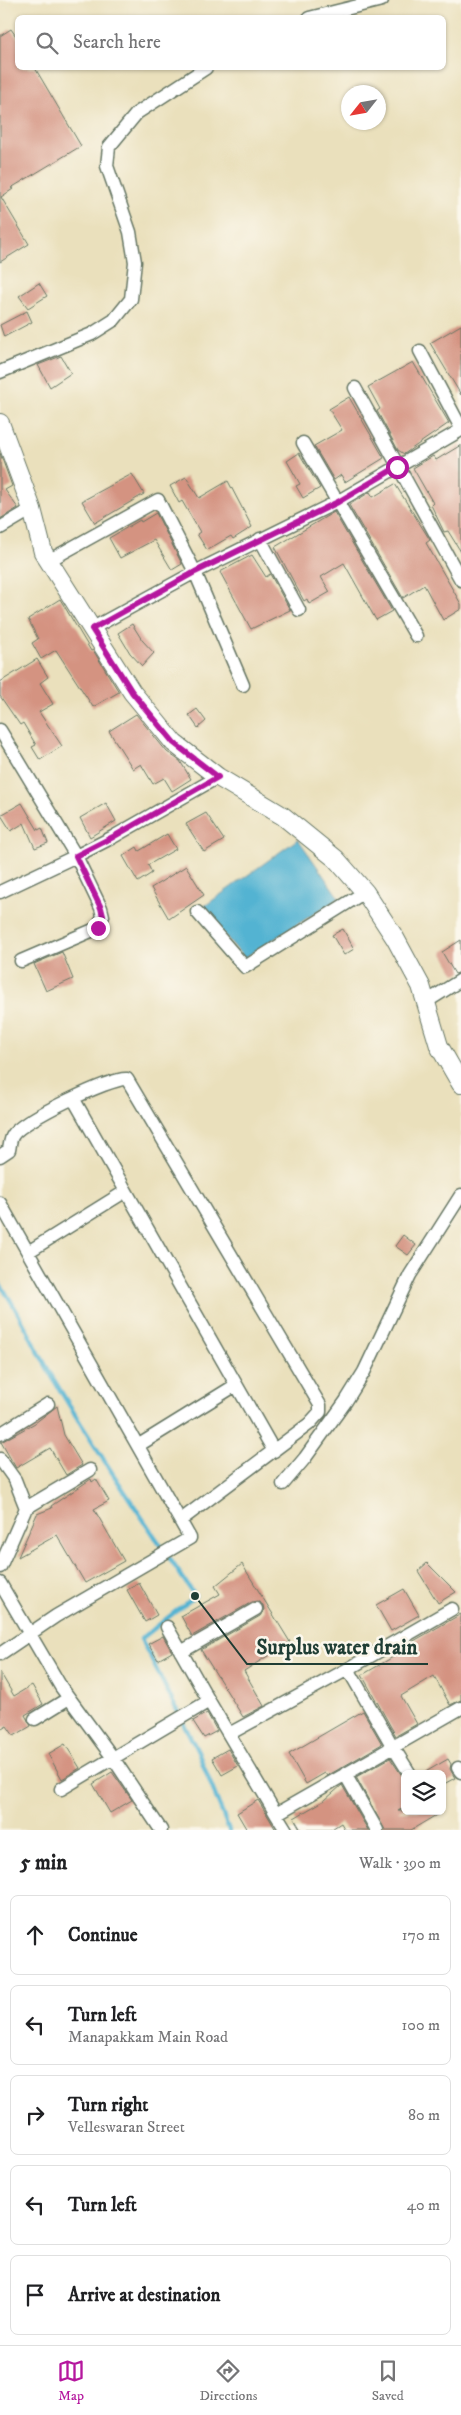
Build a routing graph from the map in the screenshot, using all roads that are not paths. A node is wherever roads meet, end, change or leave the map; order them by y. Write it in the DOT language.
graph roads {
  1 [pos="382,0"];
  2 [pos="320,15"];
  3 [pos="203,70"];
  4 [pos="420,352"];
  5 [pos="0,372"];
  6 [pos="354,388"];
  7 [pos="0,423"];
  8 [pos="461,429"];
  9 [pos="303,443"];
  10 [pos="397,467"];
  11 [pos="338,502"];
  12 [pos="32,509"];
  13 [pos="0,528"];
  14 [pos="260,540"];
  15 [pos="48,561"];
  16 [pos="195,572"];
  17 [pos="461,580"];
  18 [pos="299,610"];
  19 [pos="92,629"];
  20 [pos="416,636"];
  21 [pos="243,685"];
  22 [pos="1,734"];
  23 [pos="218,777"];
  24 [pos="76,856"];
  25 [pos="0,892"];
  26 [pos="364,892"];
  27 [pos="197,912"];
  28 [pos="21,961"];
  29 [pos="461,980"];
  30 [pos="426,1002"];
  31 [pos="461,1084"];
  32 [pos="73,1098"];
  33 [pos="0,1156"];
  34 [pos="126,1191"];
  35 [pos="461,1195"];
  36 [pos="0,1203"];
  37 [pos="28,1252"];
  38 [pos="236,1385"];
  39 [pos="48,1404"];
  40 [pos="0,1434"];
  41 [pos="139,1445"];
  42 [pos="274,1452"];
  43 [pos="0,1459"];
  44 [pos="90,1470"];
  45 [pos="283,1484"];
  46 [pos="26,1508"];
  47 [pos="181,1520"];
  48 [pos="0,1567"];
  49 [pos="0,1583"];
  50 [pos="256,1609"];
  51 [pos="452,1609"];
  52 [pos="167,1627"];
  53 [pos="29,1635"];
  54 [pos="181,1652"];
  55 [pos="0,1654"];
  56 [pos="348,1669"];
  57 [pos="69,1698"];
  58 [pos="209,1701"];
  59 [pos="461,1708"];
  60 [pos="35,1719"];
  61 [pos="229,1734"];
  62 [pos="393,1747"];
  63 [pos="113,1758"];
  64 [pos="407,1770"];
  65 [pos="345,1774"];
  66 [pos="61,1790"];
  67 [pos="276,1814"];
  68 [pos="161,1830"];
  69 [pos="286,1830"];
  70 [pos="377,1830"];
  1 -- 2 [label="street"];
  3 -- 5 [label="street"];
  4 -- 8 [label="street"];
  6 -- 10 [label="street"];
  7 -- 12 [label="main road"];
  8 -- 10 [label="street"];
  9 -- 11 [label="street"];
  10 -- 11 [label="street"];
  10 -- 17 [label="street"];
  11 -- 14 [label="street"];
  11 -- 20 [label="street"];
  12 -- 13 [label="street"];
  12 -- 15 [label="main road"];
  14 -- 16 [label="street"];
  14 -- 18 [label="street"];
  15 -- 16 [label="street"];
  15 -- 19 [label="main road"];
  16 -- 19 [label="street"];
  16 -- 21 [label="street"];
  19 -- 23 [label="main road"];
  22 -- 24 [label="street"];
  23 -- 24 [label="street"];
  23 -- 26 [label="main road"];
  24 -- 25 [label="street"];
  24 -- 28 [label="street"];
  26 -- 27 [label="street"];
  26 -- 30 [label="main road"];
  29 -- 30 [label="street"];
  30 -- 31 [label="main road"];
  32 -- 33 [label="street"];
  32 -- 34 [label="street"];
  32 -- 42 [label="street"];
  34 -- 37 [label="street"];
  34 -- 38 [label="street"];
  35 -- 45 [label="street"];
  36 -- 37 [label="street"];
  37 -- 41 [label="street"];
  38 -- 41 [label="street"];
  38 -- 42 [label="street"];
  39 -- 40 [label="street"];
  41 -- 47 [label="street"];
  42 -- 47 [label="street"];
  43 -- 46 [label="street"];
  44 -- 46 [label="street"];
  46 -- 48 [label="street"];
  47 -- 53 [label="street"];
  49 -- 53 [label="street"];
  50 -- 54 [label="street"];
  51 -- 56 [label="street"];
  52 -- 54 [label="street"];
  53 -- 55 [label="street"];
  53 -- 57 [label="street"];
  54 -- 58 [label="street"];
  56 -- 61 [label="street"];
  56 -- 62 [label="street"];
  57 -- 60 [label="street"];
  57 -- 63 [label="street"];
  58 -- 61 [label="street"];
  58 -- 63 [label="street"];
  59 -- 62 [label="street"];
  61 -- 67 [label="street"];
  62 -- 64 [label="street"];
  62 -- 65 [label="street"];
  63 -- 66 [label="street"];
  63 -- 68 [label="street"];
  65 -- 67 [label="street"];
  65 -- 70 [label="street"];
  67 -- 69 [label="street"];
}
